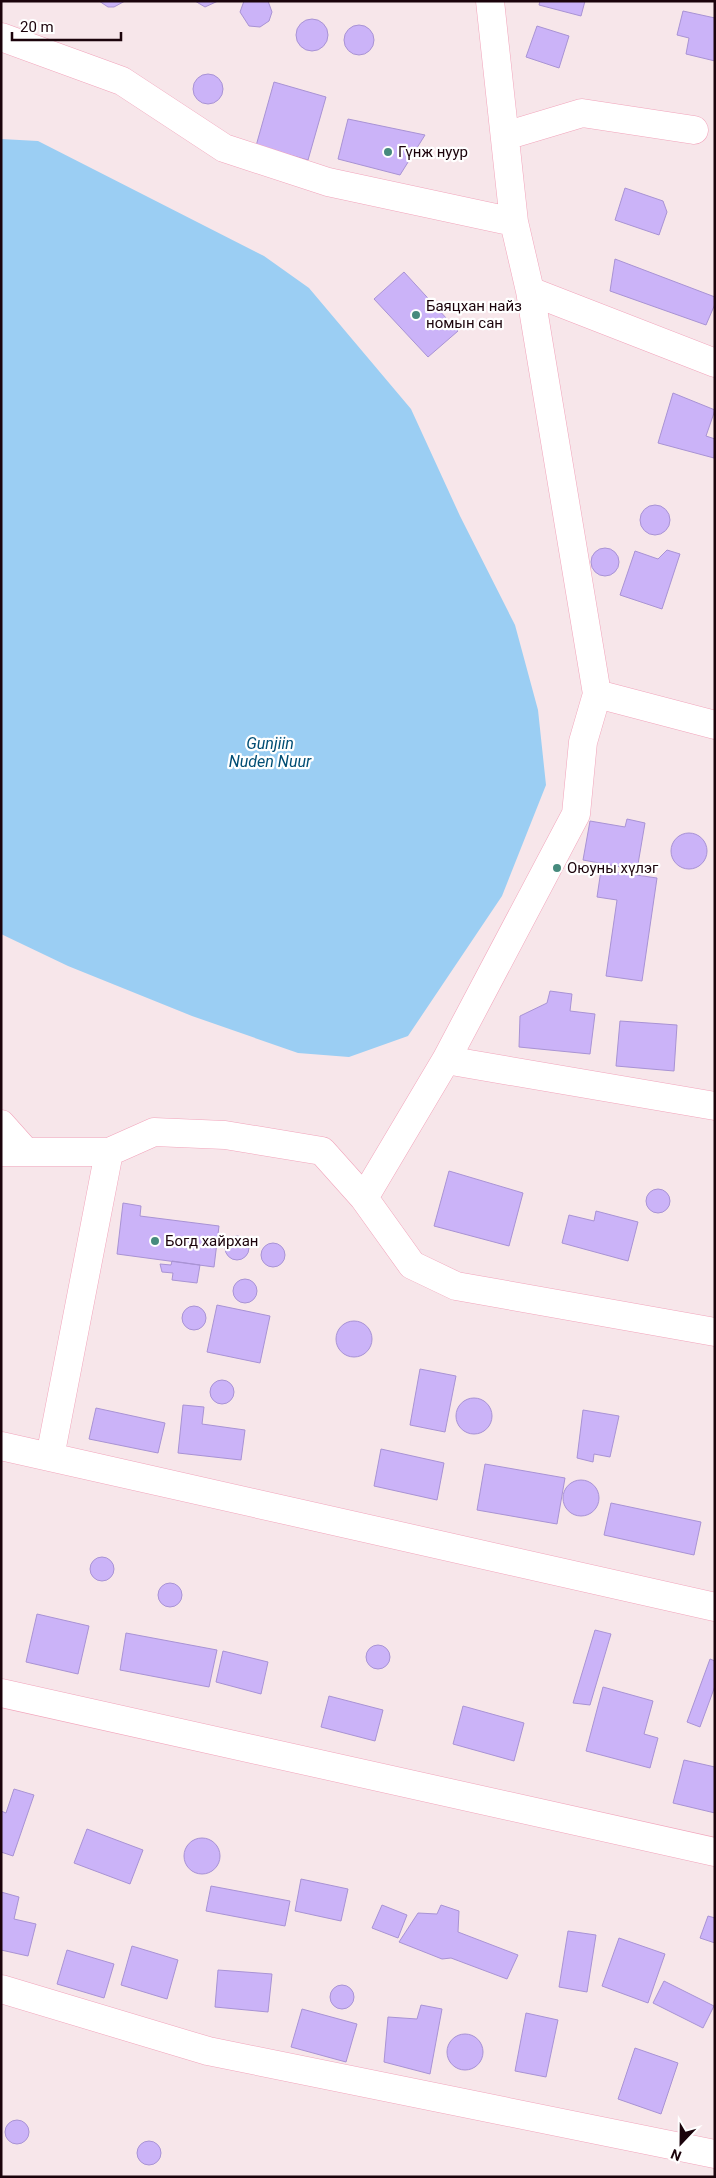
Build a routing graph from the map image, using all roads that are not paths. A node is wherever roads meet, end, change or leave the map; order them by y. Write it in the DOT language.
graph roads {
  1 [pos="490,1"];
  2 [pos="1,37"];
  3 [pos="694,130"];
  4 [pos="505,136"];
  5 [pos="514,222"];
  6 [pos="530,290"];
  7 [pos="715,363"];
  8 [pos="597,694"];
  9 [pos="715,725"];
  10 [pos="446,1060"];
  11 [pos="715,1106"];
  12 [pos="1,1124"];
  13 [pos="14,1152"];
  14 [pos="109,1152"];
  15 [pos="364,1198"];
  16 [pos="715,1332"];
  17 [pos="1,1446"];
  18 [pos="50,1457"];
  19 [pos="715,1607"];
  20 [pos="1,1693"];
  21 [pos="715,1852"];
  22 [pos="1,1989"];
  23 [pos="715,2154"];
  1 -- 4 [label="street"];
  2 -- 5 [label="street"];
  3 -- 4 [label="street"];
  4 -- 5 [label="street"];
  5 -- 6 [label="street"];
  6 -- 7 [label="street"];
  6 -- 8 [label="street"];
  8 -- 9 [label="street"];
  8 -- 10 [label="street"];
  10 -- 11 [label="street"];
  10 -- 15 [label="street"];
  12 -- 13 [label="street"];
  13 -- 14 [label="street"];
  14 -- 15 [label="street"];
  14 -- 18 [label="street"];
  15 -- 16 [label="street"];
  17 -- 18 [label="street"];
  18 -- 19 [label="street"];
  20 -- 21 [label="street"];
  22 -- 23 [label="street"];
}
